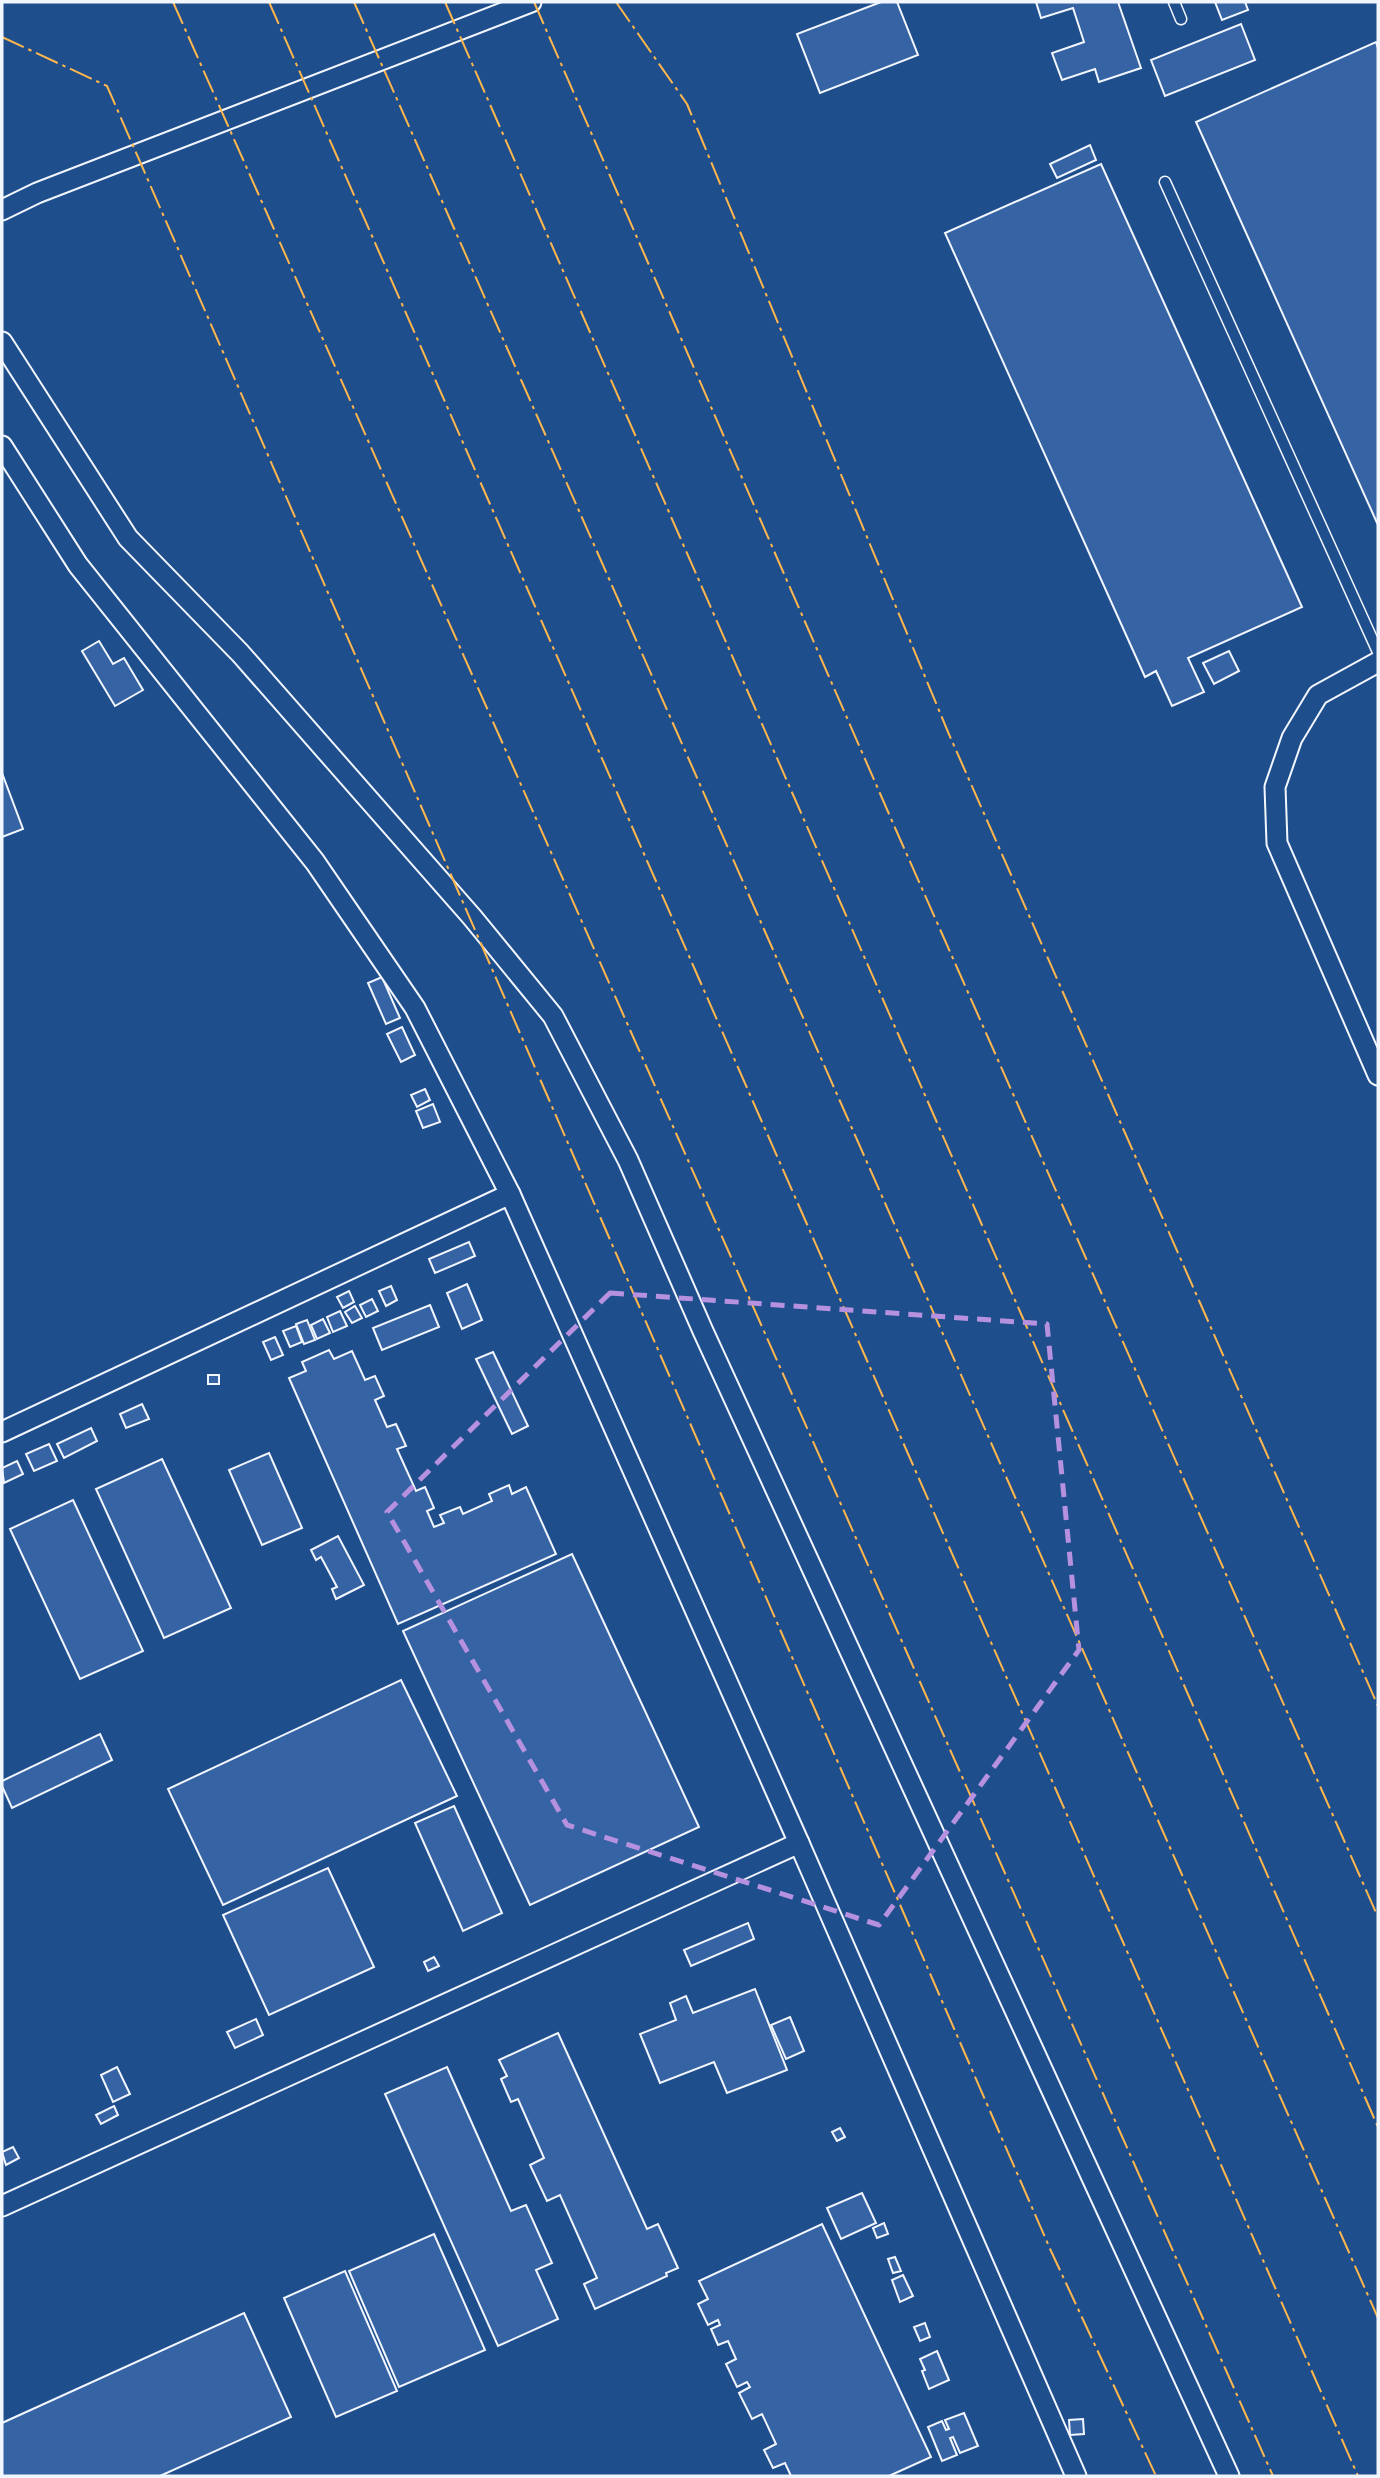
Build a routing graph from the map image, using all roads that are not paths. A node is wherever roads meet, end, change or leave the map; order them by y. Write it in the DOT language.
graph roads {
  1 [pos="531,2"];
  2 [pos="1174,2"];
  3 [pos="1181,19"];
  4 [pos="1165,182"];
  5 [pos="2,209"];
  6 [pos="2,342"];
  7 [pos="2,446"];
  8 [pos="1378,652"];
  9 [pos="1378,662"];
  10 [pos="1378,1075"];
  11 [pos="510,1194"];
  12 [pos="2,1432"];
  13 [pos="799,1843"];
  14 [pos="2,2206"];
  15 [pos="1076,2476"];
  16 [pos="1229,2476"];
  1 -- 5 [label="street"];
  2 -- 3 [label="lane"];
  4 -- 8 [label="lane"];
  6 -- 16 [label="street"];
  7 -- 11 [label="street"];
  9 -- 10 [label="street"];
  11 -- 12 [label="street"];
  11 -- 13 [label="street"];
  13 -- 14 [label="street"];
  13 -- 15 [label="street"];
}
